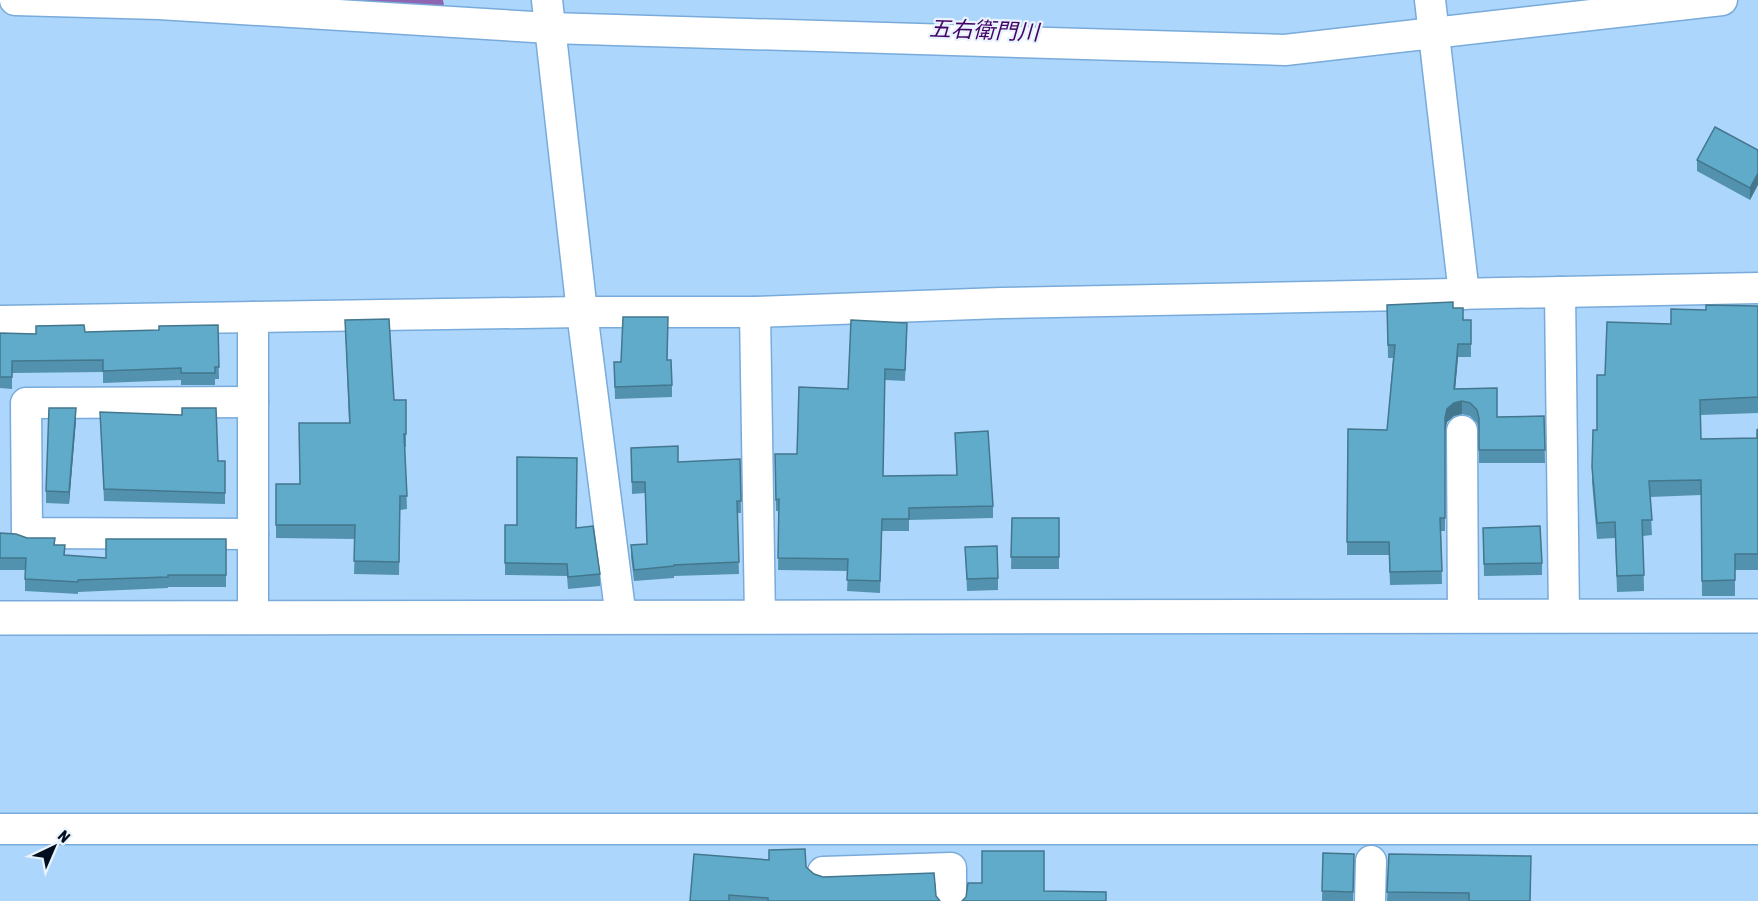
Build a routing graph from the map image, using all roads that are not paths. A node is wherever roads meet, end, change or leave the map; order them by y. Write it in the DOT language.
graph roads {
  1 [pos="15,0"];
  2 [pos="1430,0"];
  3 [pos="1722,0"];
  4 [pos="549,14"];
  5 [pos="1434,34"];
  6 [pos="1758,288"];
  7 [pos="1560,292"];
  8 [pos="1464,294"];
  9 [pos="582,312"];
  10 [pos="755,312"];
  11 [pos="253,317"];
  12 [pos="0,321"];
  13 [pos="252,402"];
  14 [pos="1462,431"];
  15 [pos="253,534"];
  16 [pos="1463,616"];
  17 [pos="1564,616"];
  18 [pos="1758,616"];
  19 [pos="253,617"];
  20 [pos="0,618"];
  21 [pos="621,618"];
  22 [pos="760,618"];
  23 [pos="0,829"];
  24 [pos="1758,829"];
  25 [pos="1371,861"];
  26 [pos="823,872"];
  27 [pos="951,901"];
  28 [pos="1370,901"];
  1 -- 4 [label="street"];
  2 -- 5 [label="street"];
  3 -- 5 [label="street"];
  4 -- 5 [label="street"];
  4 -- 9 [label="street"];
  5 -- 8 [label="street"];
  6 -- 7 [label="street"];
  7 -- 8 [label="street"];
  7 -- 17 [label="street"];
  8 -- 10 [label="street"];
  9 -- 10 [label="street"];
  9 -- 11 [label="street"];
  9 -- 21 [label="street"];
  10 -- 22 [label="street"];
  11 -- 12 [label="street"];
  11 -- 13 [label="street"];
  13 -- 15 [label="street"];
  13 -- 15 [label="street"];
  14 -- 16 [label="street"];
  15 -- 19 [label="street"];
  16 -- 17 [label="street"];
  16 -- 22 [label="street"];
  17 -- 18 [label="street"];
  19 -- 20 [label="street"];
  19 -- 21 [label="street"];
  21 -- 22 [label="street"];
  23 -- 24 [label="street"];
  25 -- 28 [label="street"];
  26 -- 27 [label="street"];
}
